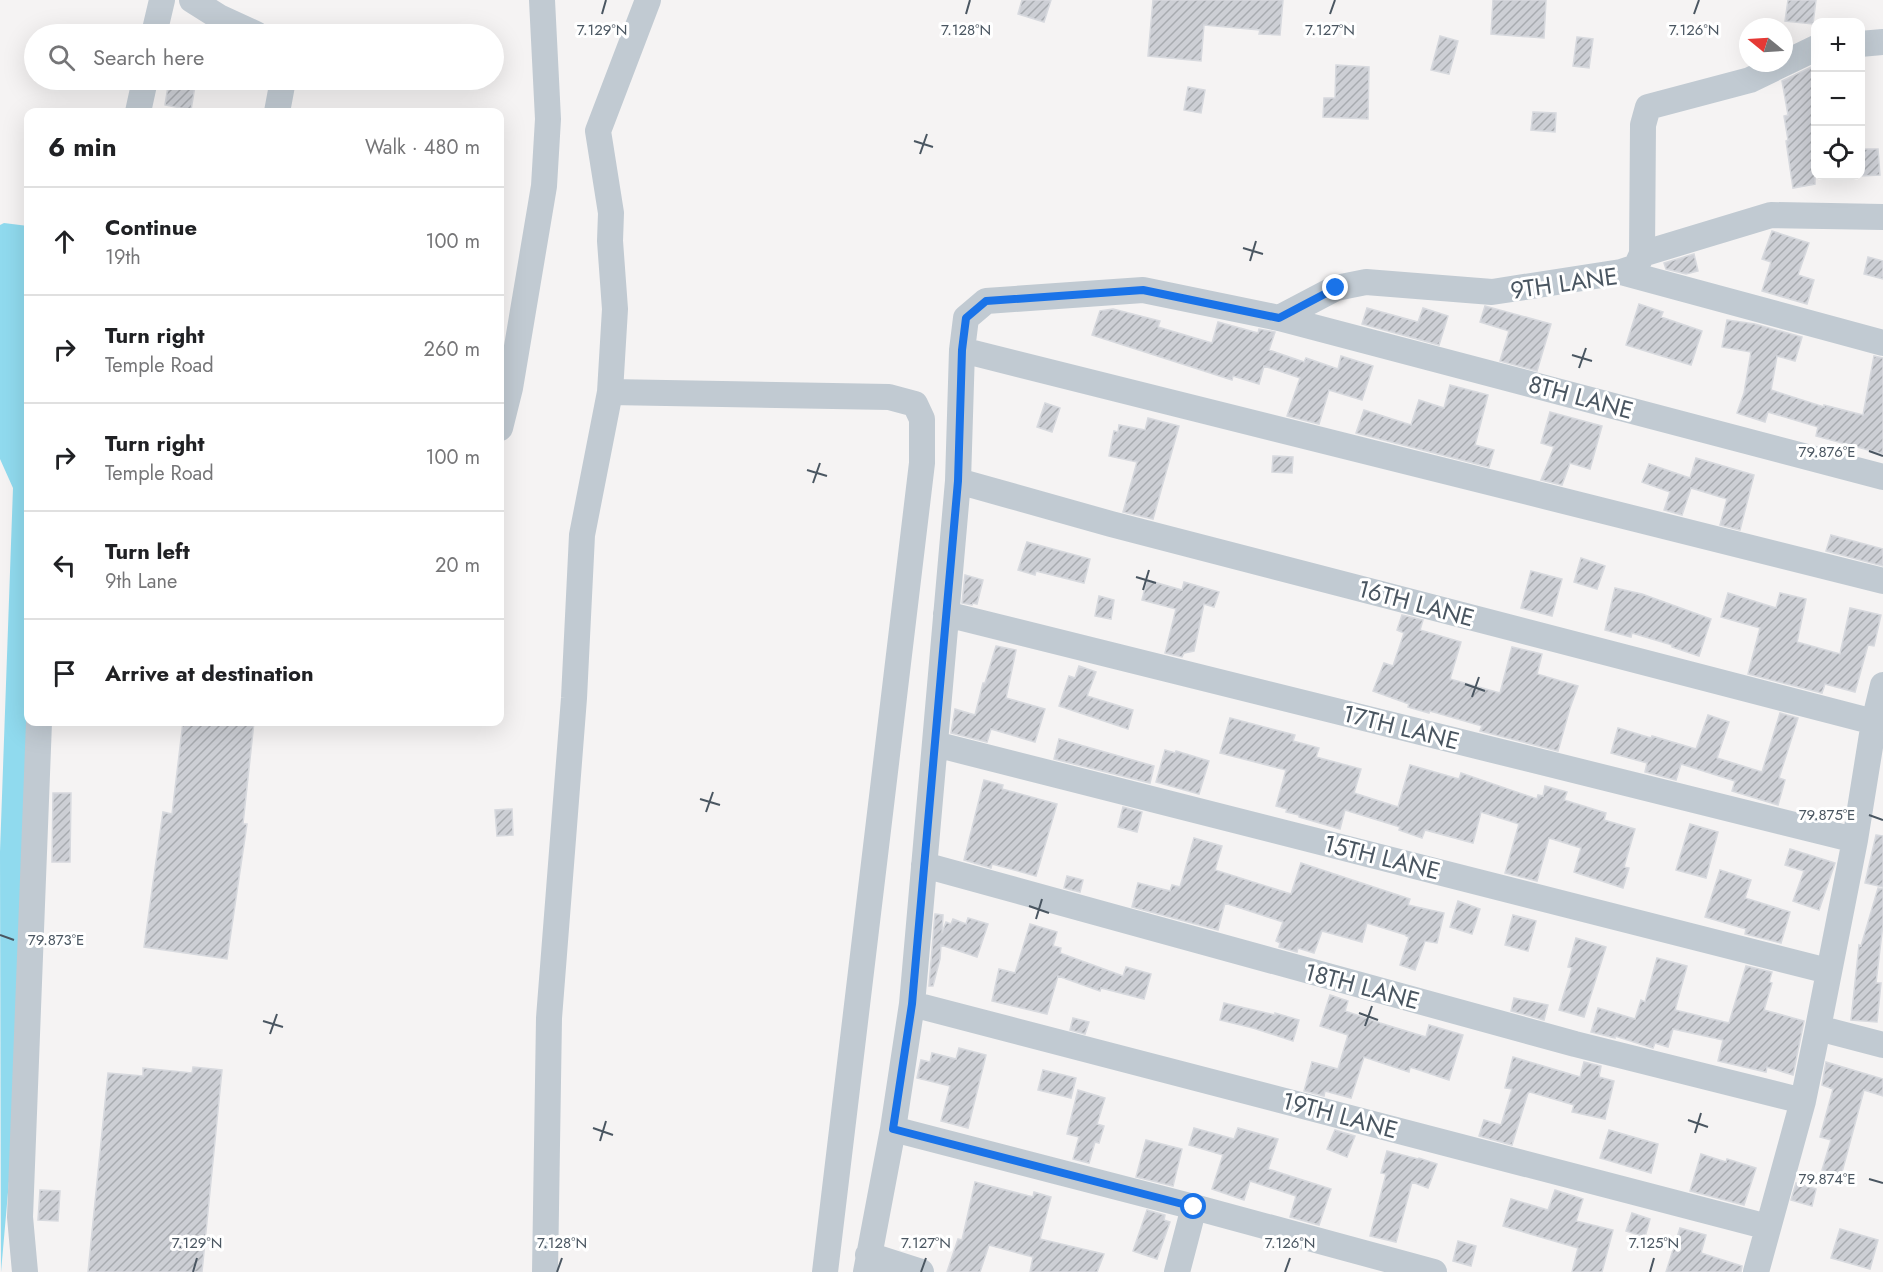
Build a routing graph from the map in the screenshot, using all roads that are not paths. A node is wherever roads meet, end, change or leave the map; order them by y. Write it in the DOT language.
graph roads {
  1 [pos="162,0"];
  2 [pos="192,0"];
  3 [pos="542,0"];
  4 [pos="648,0"];
  5 [pos="156,24"];
  6 [pos="234,24"];
  7 [pos="1883,42"];
  8 [pos="1865,44"];
  9 [pos="1811,50"];
  10 [pos="143,90"];
  11 [pos="281,90"];
  12 [pos="139,108"];
  13 [pos="278,108"];
  14 [pos="1883,217"];
  15 [pos="1642,254"];
  16 [pos="1621,272"];
  17 [pos="1279,318"];
  18 [pos="1883,343"];
  19 [pos="962,350"];
  20 [pos="610,392"];
  21 [pos="504,412"];
  22 [pos="1883,477"];
  23 [pos="958,481"];
  24 [pos="1883,581"];
  25 [pos="946,614"];
  26 [pos="1883,686"];
  27 [pos="1874,722"];
  28 [pos="39,726"];
  29 [pos="935,744"];
  30 [pos="1855,840"];
  31 [pos="924,865"];
  32 [pos="1828,971"];
  33 [pos="912,1004"];
  34 [pos="1818,1028"];
  35 [pos="1883,1045"];
  36 [pos="1803,1101"];
  37 [pos="893,1129"];
  38 [pos="1194,1207"];
  39 [pos="1768,1227"];
  40 [pos="867,1264"];
  41 [pos="25,1272"];
  42 [pos="544,1272"];
  43 [pos="825,1272"];
  44 [pos="921,1272"];
  45 [pos="1177,1272"];
  46 [pos="1434,1272"];
  47 [pos="1756,1272"];
  1 -- 5 [label="street"];
  2 -- 6 [label="street"];
  3 -- 21 [label="street"];
  4 -- 20 [label="street"];
  7 -- 8 [label="street"];
  9 -- 15 [label="street"];
  10 -- 12 [label="street"];
  11 -- 13 [label="street"];
  14 -- 15 [label="street"];
  15 -- 16 [label="street"];
  16 -- 17 [label="street, 9TH LANE"];
  16 -- 18 [label="street, 9TH LANE"];
  17 -- 19 [label="street, 8TH LANE"];
  17 -- 22 [label="street, 8TH LANE"];
  19 -- 23 [label="street, 8TH LANE"];
  19 -- 24 [label="street"];
  20 -- 42 [label="street"];
  20 -- 43 [label="street"];
  23 -- 25 [label="street, 8TH LANE"];
  23 -- 27 [label="street, 16TH LANE"];
  25 -- 29 [label="street, 8TH LANE"];
  25 -- 30 [label="street, 17TH LANE"];
  26 -- 27 [label="street"];
  27 -- 30 [label="street"];
  28 -- 41 [label="street"];
  29 -- 31 [label="street, 8TH LANE"];
  29 -- 32 [label="street, 15TH LANE"];
  30 -- 32 [label="street"];
  31 -- 33 [label="street, 8TH LANE"];
  31 -- 36 [label="street, 18TH LANE"];
  32 -- 34 [label="street"];
  33 -- 37 [label="street, 8TH LANE"];
  33 -- 39 [label="street, 19TH LANE"];
  34 -- 35 [label="street"];
  34 -- 36 [label="street"];
  36 -- 39 [label="street"];
  37 -- 38 [label="street"];
  37 -- 40 [label="street, 8TH LANE"];
  38 -- 45 [label="street"];
  38 -- 46 [label="street"];
  39 -- 47 [label="street"];
  40 -- 44 [label="street"];
}
